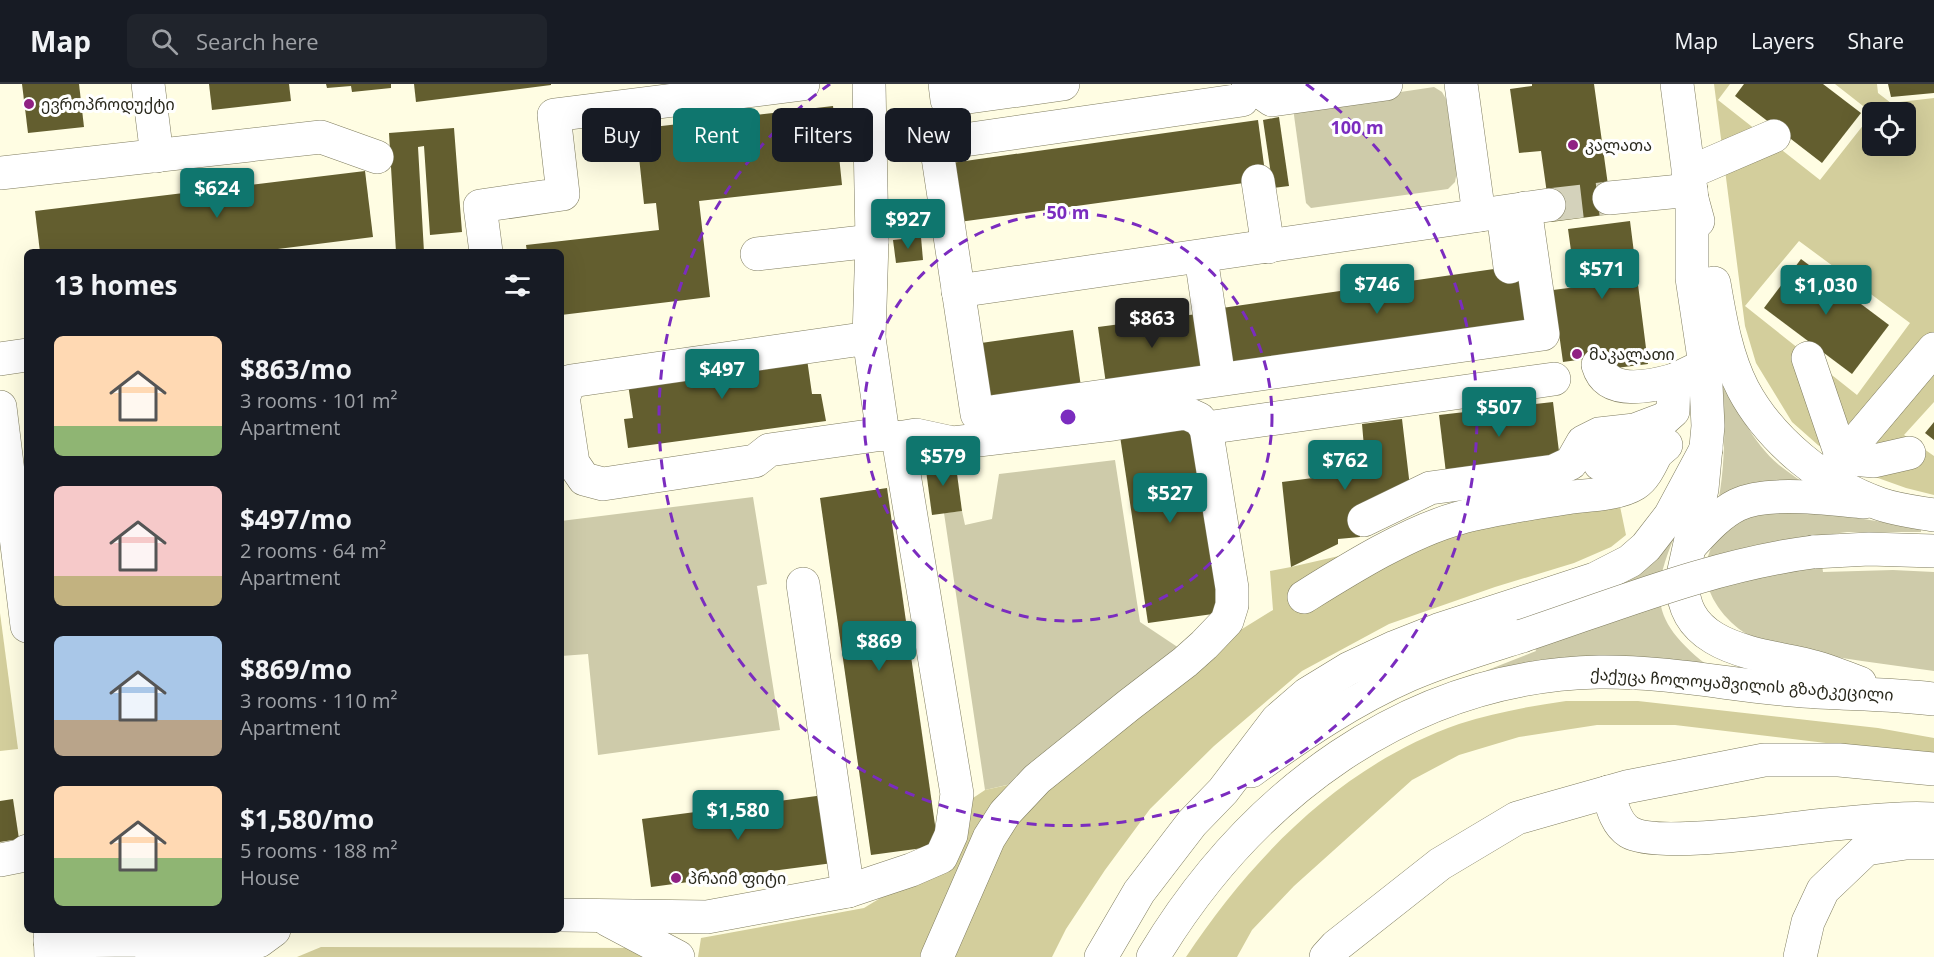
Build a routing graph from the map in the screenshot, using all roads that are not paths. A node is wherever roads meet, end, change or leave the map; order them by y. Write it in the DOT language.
graph roads {
  1 [pos="148,84"];
  2 [pos="803,84"];
  3 [pos="869,84"];
  4 [pos="1063,84"];
  5 [pos="1386,84"];
  6 [pos="1461,84"];
  7 [pos="1480,84"];
  8 [pos="1677,84"];
  9 [pos="1256,85"];
  10 [pos="1015,87"];
  11 [pos="946,92"];
  12 [pos="1774,136"];
  13 [pos="157,156"];
  14 [pos="377,156"];
  15 [pos="0,173"];
  16 [pos="1258,181"];
  17 [pos="1690,187"];
  18 [pos="1609,198"];
  19 [pos="1511,210"];
  20 [pos="968,221"];
  21 [pos="872,241"];
  22 [pos="1268,247"];
  23 [pos="486,249"];
  24 [pos="757,254"];
  25 [pos="1201,257"];
  26 [pos="1510,267"];
  27 [pos="968,290"];
  28 [pos="869,338"];
  29 [pos="986,342"];
  30 [pos="1934,349"];
  31 [pos="24,356"];
  32 [pos="1808,358"];
  33 [pos="0,359"];
  34 [pos="1598,365"];
  35 [pos="1705,365"];
  36 [pos="1554,379"];
  37 [pos="1219,380"];
  38 [pos="564,395"];
  39 [pos="1673,396"];
  40 [pos="564,404"];
  41 [pos="0,407"];
  42 [pos="1206,428"];
  43 [pos="890,436"];
  44 [pos="1706,449"];
  45 [pos="1909,453"];
  46 [pos="1656,454"];
  47 [pos="1600,464"];
  48 [pos="1834,467"];
  49 [pos="1880,504"];
  50 [pos="19,509"];
  51 [pos="1934,515"];
  52 [pos="1364,520"];
  53 [pos="1691,545"];
  54 [pos="1934,550"];
  55 [pos="24,582"];
  56 [pos="803,584"];
  57 [pos="1304,597"];
  58 [pos="1893,694"];
  59 [pos="1934,699"];
  60 [pos="1934,770"];
  61 [pos="1223,791"];
  62 [pos="1608,792"];
  63 [pos="1934,819"];
  64 [pos="1934,843"];
  65 [pos="24,853"];
  66 [pos="0,860"];
  67 [pos="848,891"];
  68 [pos="564,915"];
  69 [pos="602,917"];
  70 [pos="270,933"];
  71 [pos="50,943"];
  72 [pos="678,957"];
  73 [pos="937,957"];
  74 [pos="1101,957"];
  75 [pos="1153,957"];
  76 [pos="1326,957"];
  77 [pos="1800,957"];
  1 -- 13 [label="main road"];
  2 -- 23 [label="main road"];
  3 -- 21 [label="main road"];
  4 -- 10 [label="main road"];
  5 -- 9 [label="main road"];
  6 -- 19 [label="main road"];
  7 -- 19 [label="main road"];
  8 -- 17 [label="main road"];
  9 -- 27 [label="main road"];
  10 -- 11 [label="main road"];
  12 -- 17 [label="main road"];
  13 -- 14 [label="main road"];
  13 -- 15 [label="main road"];
  16 -- 22 [label="main road"];
  17 -- 18 [label="main road"];
  17 -- 35 [label="main road"];
  17 -- 48 [label="main road"];
  19 -- 22 [label="main road"];
  19 -- 26 [label="main road"];
  19 -- 37 [label="main road"];
  20 -- 27 [label="main road"];
  21 -- 24 [label="main road"];
  21 -- 28 [label="main road"];
  22 -- 25 [label="main road"];
  25 -- 27 [label="main road"];
  25 -- 37 [label="main road"];
  27 -- 29 [label="main road"];
  27 -- 37 [label="main road"];
  28 -- 38 [label="main road"];
  28 -- 43 [label="main road"];
  30 -- 48 [label="main road"];
  31 -- 33 [label="main road"];
  32 -- 48 [label="main road"];
  34 -- 39 [label="main road"];
  35 -- 39 [label="main road"];
  35 -- 44 [label="main road"];
  36 -- 42 [label="main road"];
  39 -- 46 [label="main road"];
  39 -- 52 [label="main road"];
  40 -- 43 [label="main road"];
  41 -- 50 [label="main road"];
  42 -- 43 [label="main road"];
  42 -- 73 [label="main road"];
  43 -- 67 [label="main road"];
  44 -- 53 [label="main road"];
  44 -- 61 [label="main road"];
  45 -- 48 [label="main road"];
  46 -- 47 [label="main road"];
  46 -- 57 [label="main road"];
  48 -- 49 [label="main road"];
  49 -- 51 [label="main road"];
  49 -- 53 [label="main road"];
  50 -- 55 [label="main road"];
  53 -- 58 [label="main road"];
  54 -- 61 [label="main road, bridge"];
  56 -- 67 [label="main road"];
  58 -- 59 [label="main road, ქაქუცა ჩოლოყაშვილის გზატკეცილი"];
  58 -- 75 [label="main road, ქაქუცა ჩოლოყაშვილის გზატკეცილი"];
  60 -- 62 [label="main road"];
  61 -- 74 [label="main road"];
  62 -- 63 [label="main road"];
  62 -- 76 [label="main road"];
  64 -- 77 [label="main road"];
  65 -- 66 [label="main road"];
  67 -- 69 [label="main road"];
  68 -- 69 [label="main road"];
  69 -- 72 [label="main road"];
  70 -- 71 [label="main road"];
}
